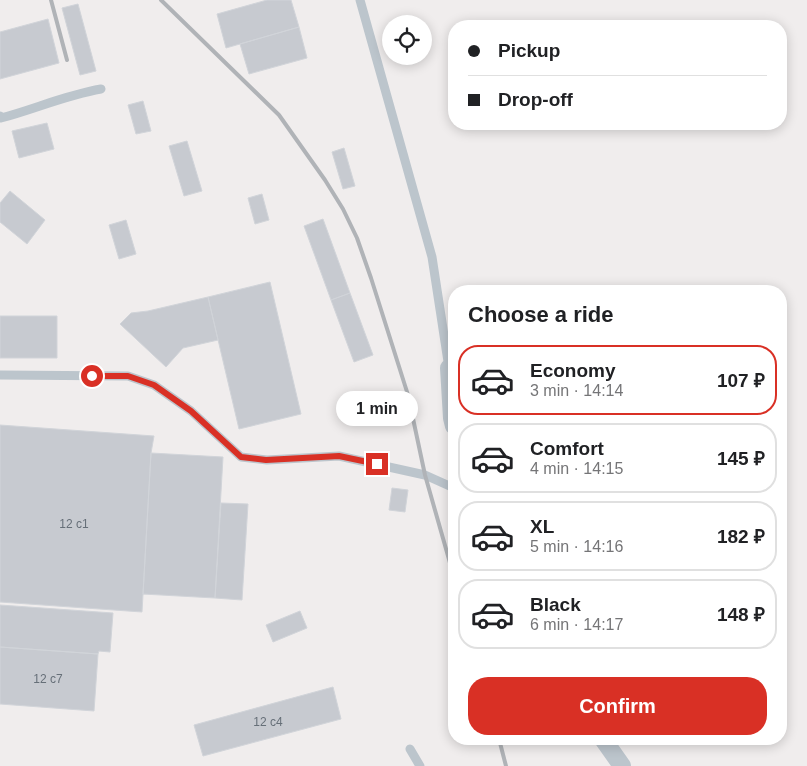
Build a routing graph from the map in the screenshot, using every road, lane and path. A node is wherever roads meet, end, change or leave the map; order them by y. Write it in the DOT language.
graph roads {
  1 [pos="360,0"];
  2 [pos="101,89"];
  3 [pos="0,116"];
  4 [pos="448,361"];
  5 [pos="0,374"];
  6 [pos="448,485"];
  7 [pos="606,745"];
  8 [pos="410,749"];
  9 [pos="420,766"];
  10 [pos="622,766"];
  1 -- 4 [label="lane"];
  2 -- 3 [label="lane"];
  5 -- 6 [label="lane"];
  7 -- 10 [label="street"];
  8 -- 9 [label="lane"];
}
